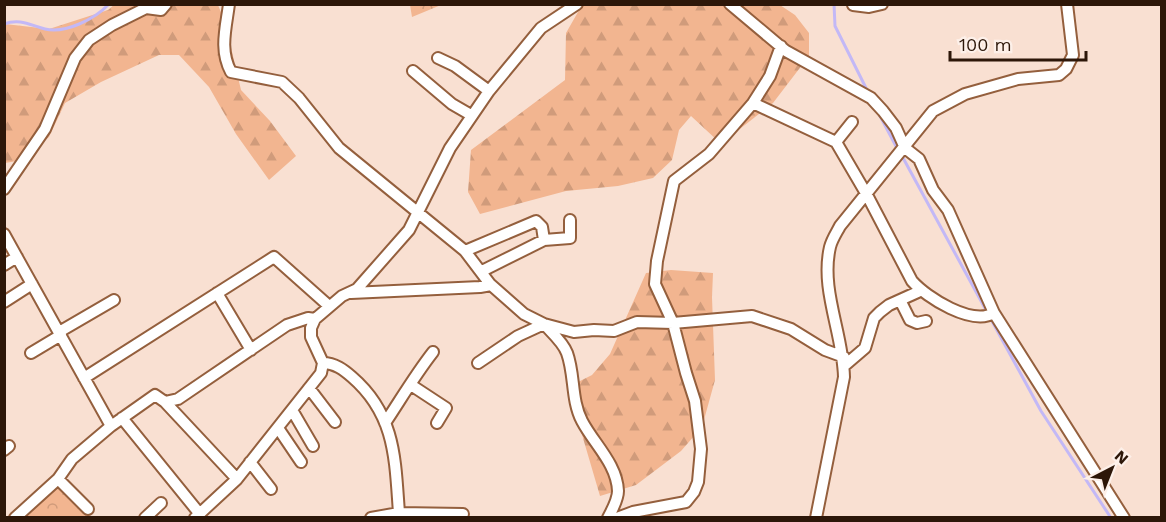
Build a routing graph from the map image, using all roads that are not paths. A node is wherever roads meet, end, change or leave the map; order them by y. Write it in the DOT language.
graph roads {
  1 [pos="229,4"];
  2 [pos="577,4"];
  3 [pos="730,4"];
  4 [pos="882,4"];
  5 [pos="1067,4"];
  6 [pos="169,5"];
  7 [pos="853,5"];
  8 [pos="781,46"];
  9 [pos="438,58"];
  10 [pos="413,71"];
  11 [pos="489,91"];
  12 [pos="753,103"];
  13 [pos="471,115"];
  14 [pos="852,122"];
  15 [pos="836,142"];
  16 [pos="905,148"];
  17 [pos="4,189"];
  18 [pos="867,195"];
  19 [pos="418,212"];
  20 [pos="570,220"];
  21 [pos="4,234"];
  22 [pos="544,240"];
  23 [pos="465,251"];
  24 [pos="17,257"];
  25 [pos="4,265"];
  26 [pos="482,271"];
  27 [pos="32,284"];
  28 [pos="491,285"];
  29 [pos="920,291"];
  30 [pos="217,293"];
  31 [pos="347,293"];
  32 [pos="114,300"];
  33 [pos="900,300"];
  34 [pos="4,302"];
  35 [pos="329,306"];
  36 [pos="994,313"];
  37 [pos="315,319"];
  38 [pos="926,321"];
  39 [pos="673,322"];
  40 [pos="543,324"];
  41 [pos="60,333"];
  42 [pos="251,350"];
  43 [pos="31,352"];
  44 [pos="433,352"];
  45 [pos="844,361"];
  46 [pos="324,363"];
  47 [pos="478,363"];
  48 [pos="84,378"];
  49 [pos="411,385"];
  50 [pos="309,388"];
  51 [pos="165,402"];
  52 [pos="292,410"];
  53 [pos="122,418"];
  54 [pos="335,422"];
  55 [pos="385,423"];
  56 [pos="437,423"];
  57 [pos="111,426"];
  58 [pos="278,428"];
  59 [pos="313,446"];
  60 [pos="250,462"];
  61 [pos="301,462"];
  62 [pos="58,479"];
  63 [pos="237,479"];
  64 [pos="271,489"];
  65 [pos="161,503"];
  66 [pos="88,509"];
  67 [pos="399,513"];
  68 [pos="463,514"];
  69 [pos="197,515"];
  70 [pos="15,518"];
  71 [pos="145,518"];
  72 [pos="371,518"];
  73 [pos="608,518"];
  74 [pos="617,518"];
  75 [pos="816,518"];
  76 [pos="1124,518"];
  1 -- 19 [label="street"];
  2 -- 11 [label="street"];
  3 -- 8 [label="street"];
  4 -- 7 [label="street"];
  5 -- 16 [label="street"];
  6 -- 17 [label="street"];
  8 -- 12 [label="street"];
  8 -- 16 [label="street"];
  9 -- 11 [label="street"];
  10 -- 13 [label="street"];
  11 -- 13 [label="street"];
  12 -- 15 [label="street"];
  12 -- 39 [label="street"];
  13 -- 19 [label="street"];
  14 -- 15 [label="street"];
  15 -- 18 [label="street"];
  16 -- 18 [label="street"];
  16 -- 36 [label="street"];
  18 -- 29 [label="street"];
  18 -- 45 [label="street"];
  19 -- 23 [label="street"];
  19 -- 31 [label="street"];
  20 -- 22 [label="street"];
  21 -- 24 [label="street"];
  22 -- 23 [label="street"];
  22 -- 26 [label="street"];
  23 -- 26 [label="street"];
  24 -- 25 [label="street"];
  24 -- 27 [label="street"];
  26 -- 28 [label="street"];
  27 -- 34 [label="street"];
  27 -- 41 [label="street"];
  28 -- 31 [label="street"];
  28 -- 40 [label="street"];
  29 -- 33 [label="street"];
  29 -- 36 [label="street"];
  30 -- 35 [label="street"];
  30 -- 42 [label="street"];
  30 -- 48 [label="street"];
  31 -- 35 [label="street"];
  32 -- 41 [label="street"];
  33 -- 38 [label="street"];
  33 -- 45 [label="street"];
  35 -- 37 [label="street"];
  36 -- 76 [label="street"];
  37 -- 42 [label="street"];
  37 -- 46 [label="street"];
  39 -- 40 [label="street"];
  39 -- 45 [label="street"];
  39 -- 74 [label="street"];
  40 -- 47 [label="street"];
  40 -- 73 [label="street"];
  41 -- 43 [label="street"];
  41 -- 48 [label="street"];
  42 -- 51 [label="street"];
  44 -- 49 [label="street"];
  45 -- 75 [label="street"];
  46 -- 50 [label="street"];
  46 -- 55 [label="street"];
  48 -- 57 [label="street"];
  49 -- 55 [label="street"];
  49 -- 56 [label="street"];
  50 -- 52 [label="street"];
  50 -- 54 [label="street"];
  51 -- 53 [label="street"];
  51 -- 63 [label="street"];
  52 -- 58 [label="street"];
  52 -- 59 [label="street"];
  53 -- 57 [label="street"];
  53 -- 69 [label="street"];
  55 -- 67 [label="street"];
  57 -- 62 [label="street"];
  58 -- 60 [label="street"];
  58 -- 61 [label="street"];
  60 -- 63 [label="street"];
  60 -- 64 [label="street"];
  62 -- 66 [label="street"];
  62 -- 70 [label="street"];
  63 -- 69 [label="street"];
  65 -- 71 [label="street"];
  67 -- 68 [label="street"];
  67 -- 72 [label="street"];
}
